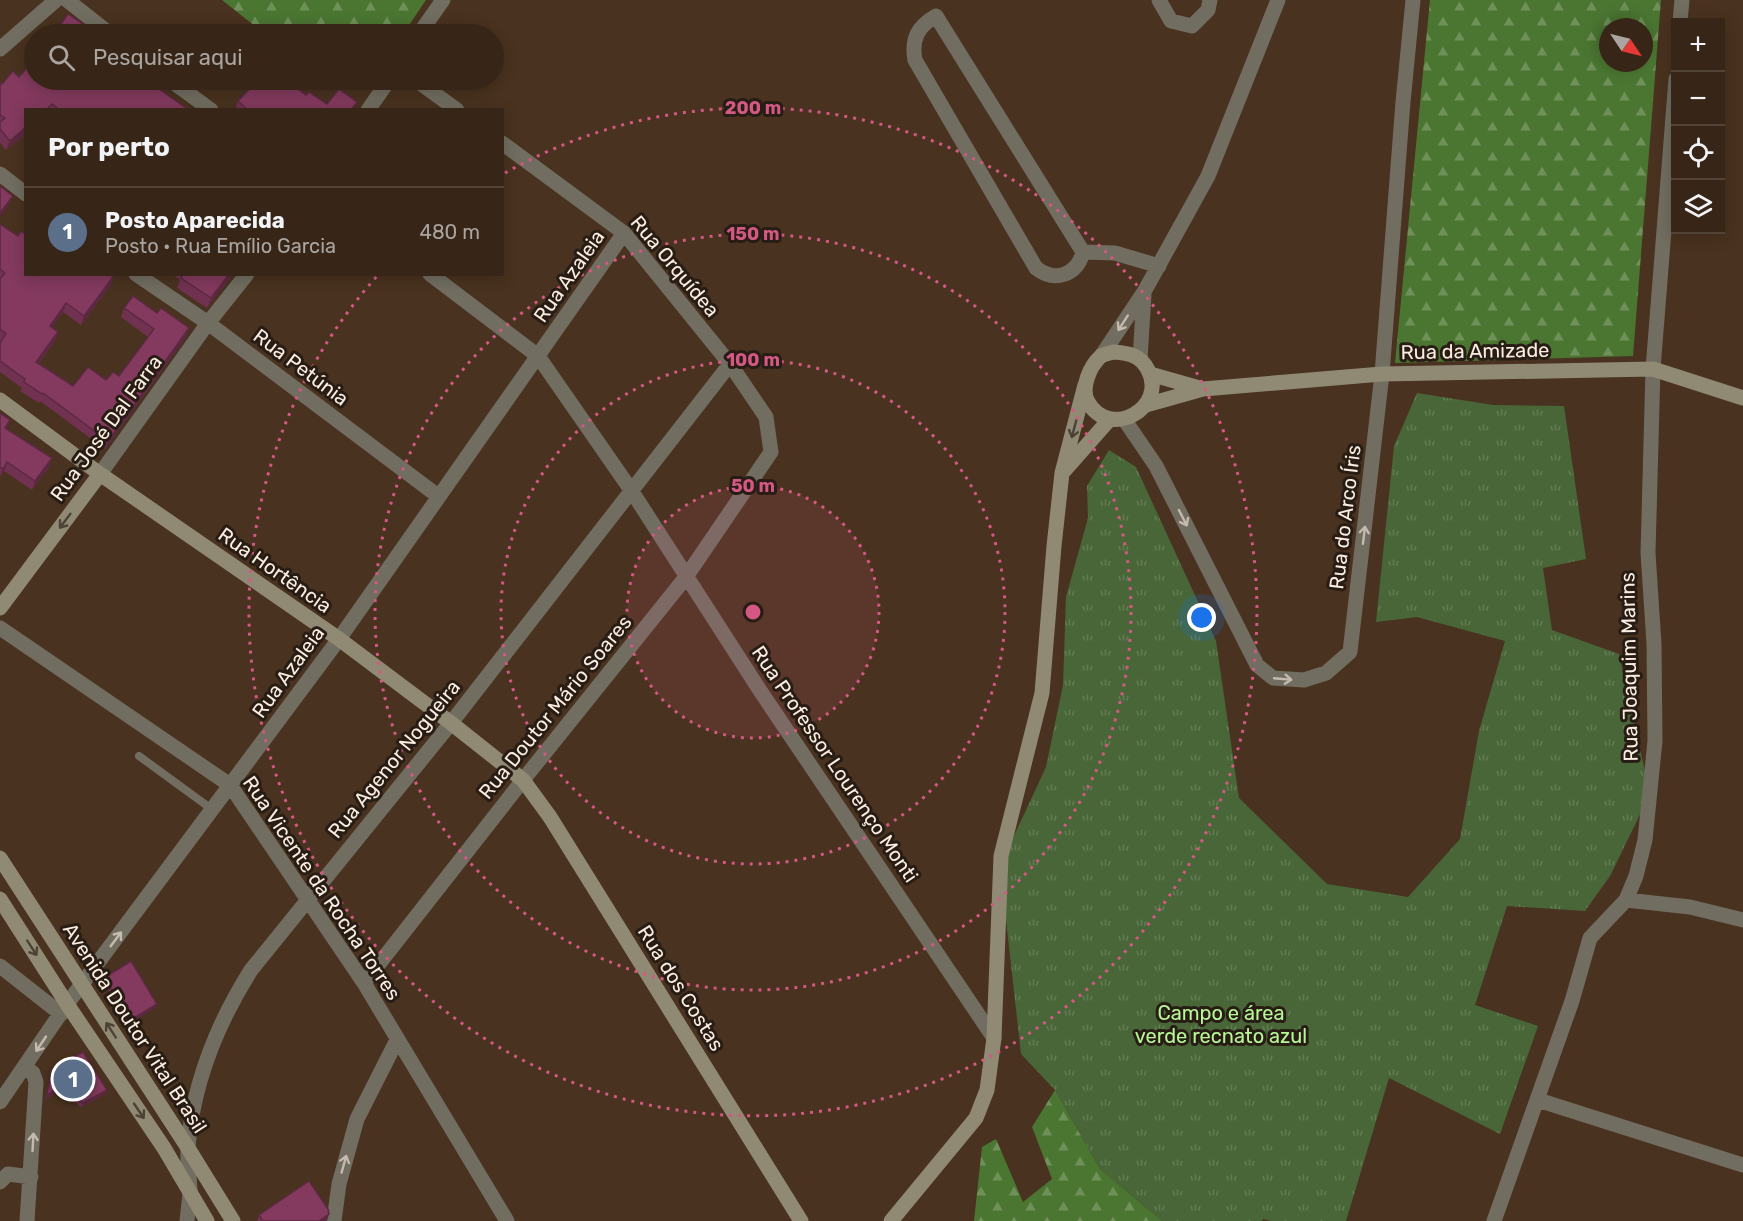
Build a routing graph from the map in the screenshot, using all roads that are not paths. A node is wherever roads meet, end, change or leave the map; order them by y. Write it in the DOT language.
graph roads {
  1 [pos="56,0"];
  2 [pos="67,0"];
  3 [pos="443,0"];
  4 [pos="1159,0"];
  5 [pos="1210,0"];
  6 [pos="1278,0"];
  7 [pos="1413,0"];
  8 [pos="1682,0"];
  9 [pos="1680,18"];
  10 [pos="29,24"];
  11 [pos="97,24"];
  12 [pos="426,24"];
  13 [pos="24,28"];
  14 [pos="0,49"];
  15 [pos="184,90"];
  16 [pos="382,90"];
  17 [pos="430,90"];
  18 [pos="207,108"];
  19 [pos="369,108"];
  20 [pos="454,108"];
  21 [pos="1672,126"];
  22 [pos="504,144"];
  23 [pos="0,174"];
  24 [pos="24,192"];
  25 [pos="624,233"];
  26 [pos="1083,252"];
  27 [pos="1159,266"];
  28 [pos="139,276"];
  29 [pos="244,276"];
  30 [pos="433,276"];
  31 [pos="1144,292"];
  32 [pos="208,323"];
  33 [pos="1102,355"];
  34 [pos="538,356"];
  35 [pos="1140,359"];
  36 [pos="730,364"];
  37 [pos="1653,369"];
  38 [pos="1150,374"];
  39 [pos="1382,374"];
  40 [pos="1086,385"];
  41 [pos="1203,389"];
  42 [pos="1743,398"];
  43 [pos="0,400"];
  44 [pos="1146,405"];
  45 [pos="1117,419"];
  46 [pos="771,452"];
  47 [pos="1062,473"];
  48 [pos="100,474"];
  49 [pos="631,490"];
  50 [pos="438,496"];
  51 [pos="686,577"];
  52 [pos="0,608"];
  53 [pos="0,628"];
  54 [pos="339,639"];
  55 [pos="450,723"];
  56 [pos="139,756"];
  57 [pos="523,780"];
  58 [pos="230,786"];
  59 [pos="213,810"];
  60 [pos="0,858"];
  61 [pos="0,899"];
  62 [pos="307,900"];
  63 [pos="1626,900"];
  64 [pos="1743,920"];
  65 [pos="0,966"];
  66 [pos="364,983"];
  67 [pos="81,986"];
  68 [pos="64,1009"];
  69 [pos="994,1038"];
  70 [pos="397,1040"];
  71 [pos="25,1067"];
  72 [pos="1538,1100"];
  73 [pos="0,1102"];
  74 [pos="188,1148"];
  75 [pos="1743,1165"];
  76 [pos="31,1176"];
  77 [pos="0,1182"];
  78 [pos="190,1193"];
  79 [pos="501,1217"];
  80 [pos="27,1221"];
  81 [pos="186,1221"];
  82 [pos="207,1221"];
  83 [pos="233,1221"];
  84 [pos="334,1221"];
  85 [pos="801,1221"];
  86 [pos="891,1221"];
  87 [pos="1494,1221"];
  1 -- 10 [label="street"];
  2 -- 11 [label="street"];
  3 -- 12 [label="street"];
  4 -- 5 [label="street"];
  6 -- 27 [label="street"];
  7 -- 39 [label="street, Rua do Arco Íris"];
  8 -- 9 [label="street"];
  13 -- 14 [label="street"];
  15 -- 18 [label="street"];
  16 -- 19 [label="street"];
  17 -- 20 [label="street"];
  21 -- 37 [label="street, Rua Joaquim Marins"];
  22 -- 25 [label="street, Rua Orquídea"];
  23 -- 24 [label="street"];
  25 -- 34 [label="street, Rua Azaleia"];
  25 -- 36 [label="street, Rua Orquídea"];
  26 -- 26 [label="street"];
  26 -- 27 [label="street"];
  27 -- 31 [label="street"];
  28 -- 32 [label="street, Rua Petúnia"];
  29 -- 32 [label="street, Rua José Dal Farra"];
  30 -- 34 [label="street, Rua Professor Lourenço Monti"];
  31 -- 33 [label="street, one-way"];
  31 -- 35 [label="street"];
  32 -- 48 [label="street, Rua José Dal Farra"];
  32 -- 50 [label="street, Rua Petúnia"];
  33 -- 35 [label="street"];
  33 -- 40 [label="street"];
  34 -- 49 [label="street, Rua Professor Lourenço Monti"];
  34 -- 50 [label="street, Rua Azaleia"];
  35 -- 38 [label="street"];
  36 -- 46 [label="street, Rua Orquídea"];
  36 -- 49 [label="street, Rua Agenor Nogueira"];
  37 -- 39 [label="street, Rua da Amizade"];
  37 -- 42 [label="street, Rua da Amizade"];
  37 -- 63 [label="street, Rua Joaquim Marins"];
  38 -- 41 [label="street, Rua da Amizade"];
  38 -- 44 [label="street"];
  39 -- 41 [label="street, Rua da Amizade"];
  45 -- 39 [label="street, Rua do Arco Íris, one-way"];
  40 -- 45 [label="street"];
  40 -- 47 [label="street, one-way"];
  41 -- 44 [label="street, Rua da Amizade"];
  43 -- 48 [label="street, Rua Hortência"];
  44 -- 45 [label="street"];
  45 -- 47 [label="street"];
  46 -- 51 [label="street, Rua Doutor Mário Soares"];
  47 -- 69 [label="street"];
  48 -- 52 [label="street, Rua José Dal Farra, one-way"];
  48 -- 54 [label="street, Rua Hortência"];
  49 -- 51 [label="street, Rua Professor Lourenço Monti"];
  49 -- 55 [label="street, Rua Agenor Nogueira"];
  50 -- 54 [label="street, Rua Azaleia"];
  51 -- 57 [label="street, Rua Doutor Mário Soares"];
  51 -- 69 [label="street, Rua Professor Lourenço Monti"];
  53 -- 58 [label="street, Rua Vicente da Rocha Torres"];
  54 -- 55 [label="street, Rua Hortência"];
  54 -- 58 [label="street, Rua Azaleia"];
  55 -- 57 [label="street, Rua Hortência"];
  55 -- 62 [label="street, Rua Agenor Nogueira"];
  56 -- 59 [label="lane"];
  57 -- 66 [label="street, Rua Doutor Mário Soares"];
  57 -- 85 [label="street, Rua dos Costas"];
  58 -- 59 [label="street, Rua Azaleia"];
  58 -- 62 [label="street, Rua Vicente da Rocha Torres"];
  67 -- 59 [label="street, Rua Azaleia, one-way"];
  60 -- 67 [label="street, Avenida Doutor Vital Brasil"];
  61 -- 68 [label="street, Avenida Doutor Vital Brasil, one-way"];
  62 -- 66 [label="street, Rua Vicente da Rocha Torres"];
  62 -- 74 [label="street, Rua Agenor Nogueira"];
  63 -- 64 [label="street"];
  63 -- 72 [label="street, Rua Joaquim Marins"];
  65 -- 68 [label="street"];
  66 -- 70 [label="street, Rua Vicente da Rocha Torres"];
  67 -- 68 [label="street, Rua Azaleia"];
  74 -- 67 [label="street, Avenida Doutor Vital Brasil, one-way"];
  68 -- 71 [label="street, Rua Azaleia, one-way"];
  68 -- 78 [label="street, Avenida Doutor Vital Brasil, one-way"];
  69 -- 86 [label="street"];
  70 -- 79 [label="street, Rua Vicente da Rocha Torres"];
  84 -- 70 [label="street, one-way"];
  71 -- 73 [label="street, Rua Azaleia"];
  76 -- 71 [label="street, one-way"];
  72 -- 75 [label="street"];
  72 -- 87 [label="street, Rua Joaquim Marins"];
  74 -- 78 [label="street, Rua Agenor Nogueira"];
  74 -- 83 [label="street, Avenida Doutor Vital Brasil"];
  76 -- 77 [label="street"];
  76 -- 80 [label="street"];
  78 -- 81 [label="street, Rua Agenor Nogueira"];
  78 -- 82 [label="street, Avenida Doutor Vital Brasil"];
}
